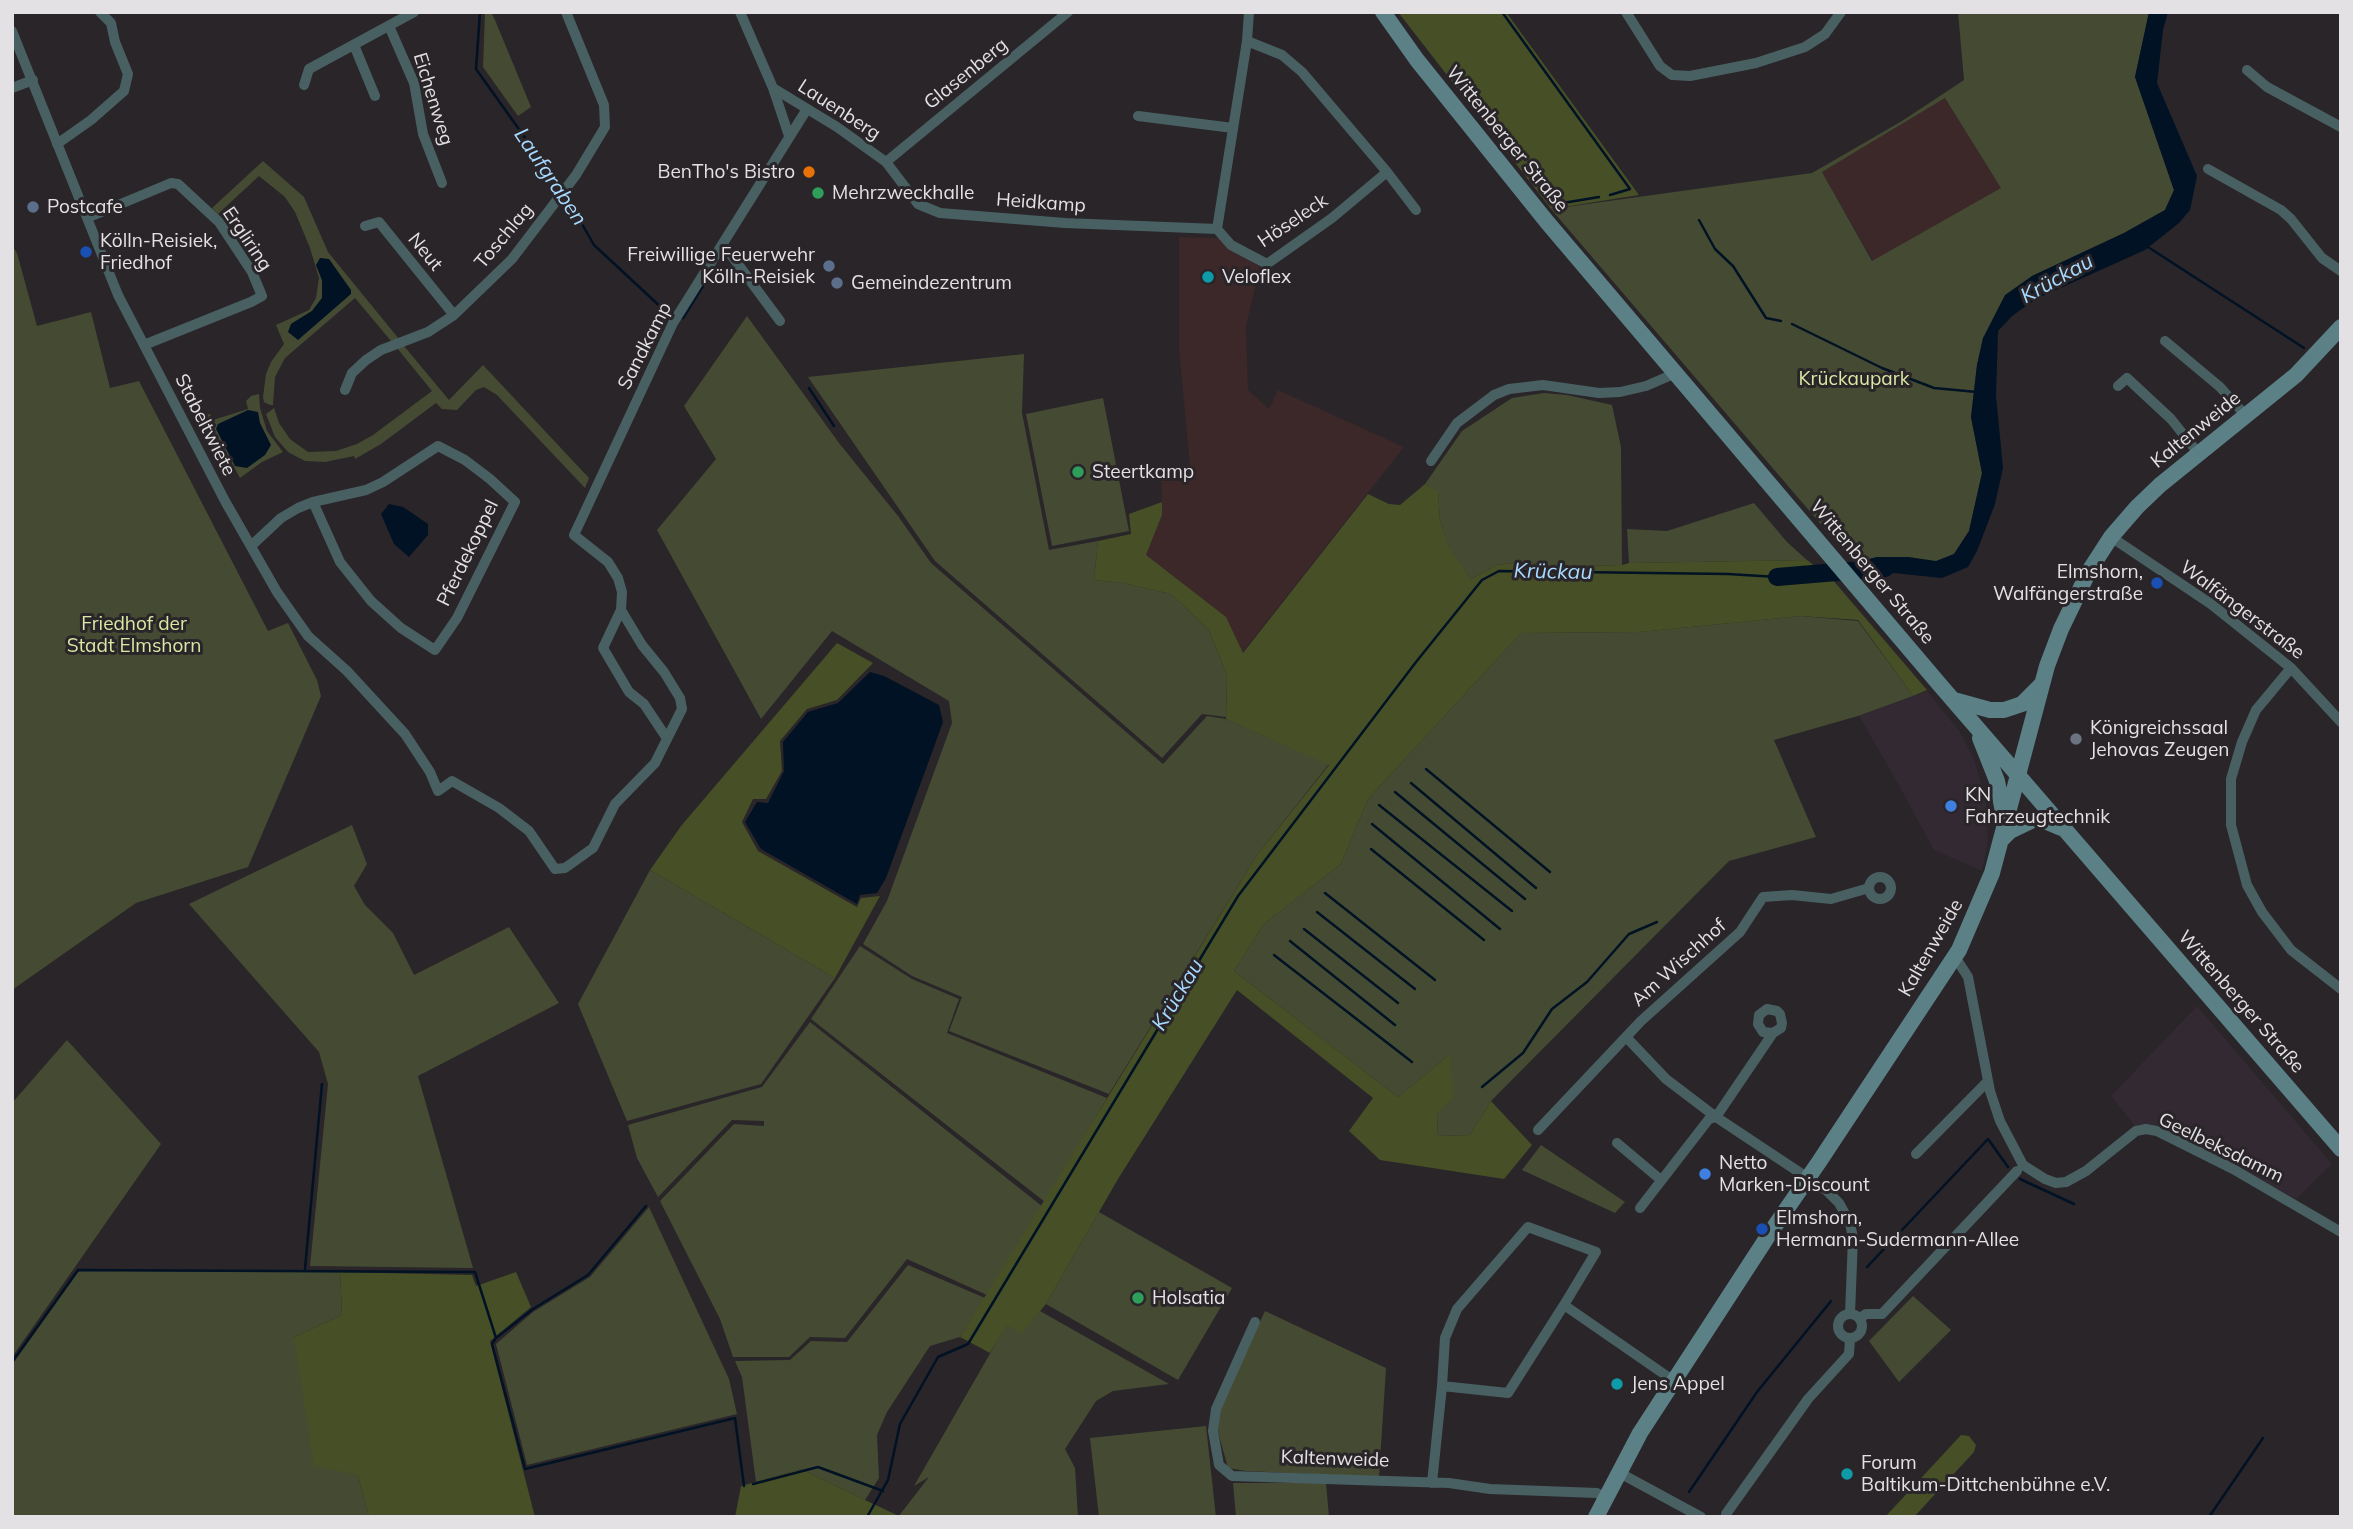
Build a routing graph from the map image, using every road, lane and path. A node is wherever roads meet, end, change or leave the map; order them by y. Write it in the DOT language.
graph roads {
  1 [pos="100,12"];
  2 [pos="414,12"];
  3 [pos="566,12"];
  4 [pos="740,12"];
  5 [pos="1068,12"];
  6 [pos="1249,12"];
  7 [pos="1383,12"];
  8 [pos="1626,12"];
  9 [pos="1841,12"];
  10 [pos="390,26"];
  11 [pos="12,31"];
  12 [pos="1247,41"];
  13 [pos="354,45"];
  14 [pos="2247,70"];
  15 [pos="33,80"];
  16 [pos="304,85"];
  17 [pos="12,88"];
  18 [pos="773,88"];
  19 [pos="375,96"];
  20 [pos="807,109"];
  21 [pos="1138,116"];
  22 [pos="2341,127"];
  23 [pos="1233,128"];
  24 [pos="789,136"];
  25 [pos="57,144"];
  26 [pos="886,162"];
  27 [pos="2208,169"];
  28 [pos="1387,172"];
  29 [pos="442,183"];
  30 [pos="1416,210"];
  31 [pos="86,218"];
  32 [pos="365,226"];
  33 [pos="1217,229"];
  34 [pos="723,244"];
  35 [pos="2341,271"];
  36 [pos="454,315"];
  37 [pos="780,321"];
  38 [pos="2341,327"];
  39 [pos="2165,341"];
  40 [pos="144,345"];
  41 [pos="1676,373"];
  42 [pos="2118,386"];
  43 [pos="345,390"];
  44 [pos="2247,417"];
  45 [pos="2199,454"];
  46 [pos="1432,461"];
  47 [pos="313,502"];
  48 [pos="2111,537"];
  49 [pos="251,546"];
  50 [pos="621,610"];
  51 [pos="2291,668"];
  52 [pos="2042,683"];
  53 [pos="1954,700"];
  54 [pos="2341,722"];
  55 [pos="1974,724"];
  56 [pos="666,737"];
  57 [pos="2017,774"];
  58 [pos="2005,823"];
  59 [pos="2067,831"];
  60 [pos="2001,840"];
  61 [pos="1870,888"];
  62 [pos="1953,959"];
  63 [pos="2341,989"];
  64 [pos="1773,1033"];
  65 [pos="1627,1038"];
  66 [pos="1988,1081"];
  67 [pos="1716,1117"];
  68 [pos="1538,1130"];
  69 [pos="1617,1143"];
  70 [pos="2341,1149"];
  71 [pos="1916,1154"];
  72 [pos="2017,1171"];
  73 [pos="1808,1178"];
  74 [pos="1661,1180"];
  75 [pos="1640,1209"];
  76 [pos="2341,1231"];
  77 [pos="1564,1305"];
  78 [pos="1855,1316"];
  79 [pos="1255,1322"];
  80 [pos="1850,1339"];
  81 [pos="1674,1381"];
  82 [pos="1442,1386"];
  83 [pos="1618,1472"];
  84 [pos="1432,1483"];
  85 [pos="1605,1497"];
  86 [pos="1726,1514"];
  87 [pos="1596,1517"];
  88 [pos="1701,1517"];
  1 -- 25 [label="street"];
  2 -- 10 [label="street"];
  3 -- 36 [label="street, Toschlag"];
  4 -- 18 [label="street, Lauenberg"];
  5 -- 26 [label="street, Glasenberg"];
  6 -- 12 [label="street"];
  7 -- 41 [label="main road, Wittenberger Straße"];
  8 -- 9 [label="street"];
  10 -- 13 [label="street"];
  10 -- 29 [label="street, Eichenweg"];
  11 -- 15 [label="street, Stabeltwiete"];
  12 -- 23 [label="street"];
  12 -- 28 [label="street"];
  13 -- 16 [label="street"];
  13 -- 19 [label="street"];
  14 -- 22 [label="street"];
  15 -- 17 [label="street"];
  15 -- 25 [label="street, Stabeltwiete"];
  18 -- 20 [label="street, Lauenberg"];
  18 -- 24 [label="street, Lauenberg"];
  20 -- 24 [label="street, Sandkamp"];
  20 -- 26 [label="street, Lauenberg"];
  21 -- 23 [label="street"];
  23 -- 33 [label="street"];
  24 -- 34 [label="street, Sandkamp"];
  25 -- 31 [label="street, Stabeltwiete"];
  26 -- 33 [label="street, Heidkamp"];
  27 -- 35 [label="street"];
  28 -- 30 [label="street"];
  28 -- 33 [label="street, Höseleck"];
  31 -- 40 [label="street, Stabeltwiete"];
  31 -- 40 [label="street, Ergliring"];
  32 -- 36 [label="street, Neut"];
  34 -- 37 [label="street"];
  34 -- 50 [label="street, Sandkamp"];
  36 -- 43 [label="street, Toschlag"];
  38 -- 44 [label="main road, Kaltenweide"];
  39 -- 44 [label="street"];
  40 -- 49 [label="street, Stabeltwiete"];
  41 -- 46 [label="street"];
  41 -- 53 [label="main road, Wittenberger Straße"];
  42 -- 45 [label="street"];
  44 -- 45 [label="main road, Kaltenweide"];
  45 -- 48 [label="main road, Kaltenweide"];
  47 -- 47 [label="street, Pferdekoppel"];
  47 -- 49 [label="street, Pferdekoppel"];
  48 -- 51 [label="street, Walfängerstraße"];
  48 -- 52 [label="main road, Kaltenweide"];
  49 -- 56 [label="street, Stabeltwiete"];
  50 -- 56 [label="street"];
  50 -- 56 [label="street"];
  51 -- 54 [label="street, Walfängerstraße"];
  51 -- 63 [label="street"];
  52 -- 53 [label="main road"];
  52 -- 57 [label="main road, Kaltenweide"];
  53 -- 55 [label="main road, Wittenberger Straße"];
  55 -- 57 [label="main road, Wittenberger Straße"];
  55 -- 58 [label="main road"];
  57 -- 58 [label="main road, Kaltenweide"];
  57 -- 59 [label="main road, Wittenberger Straße"];
  58 -- 60 [label="main road, Kaltenweide"];
  59 -- 60 [label="main road"];
  59 -- 70 [label="main road, Wittenberger Straße"];
  60 -- 62 [label="main road, Kaltenweide"];
  61 -- 65 [label="street, Am Wischhof"];
  62 -- 66 [label="street, Geelbeksdamm"];
  62 -- 73 [label="main road, Kaltenweide"];
  64 -- 67 [label="street"];
  65 -- 67 [label="street"];
  65 -- 68 [label="street, Am Wischhof"];
  66 -- 71 [label="street"];
  66 -- 76 [label="street, Geelbeksdamm"];
  67 -- 73 [label="street"];
  67 -- 74 [label="street"];
  69 -- 74 [label="street"];
  72 -- 78 [label="street"];
  73 -- 78 [label="street"];
  73 -- 81 [label="main road, Kaltenweide"];
  74 -- 75 [label="street"];
  77 -- 81 [label="street"];
  77 -- 82 [label="street"];
  77 -- 82 [label="street"];
  78 -- 80 [label="street"];
  78 -- 80 [label="street"];
  79 -- 84 [label="street, Kaltenweide"];
  80 -- 86 [label="street"];
  81 -- 83 [label="main road, Kaltenweide"];
  82 -- 84 [label="street"];
  83 -- 85 [label="main road, Kaltenweide"];
  83 -- 88 [label="street"];
  84 -- 85 [label="street, Kaltenweide"];
  85 -- 87 [label="main road, Kaltenweide"];
}
